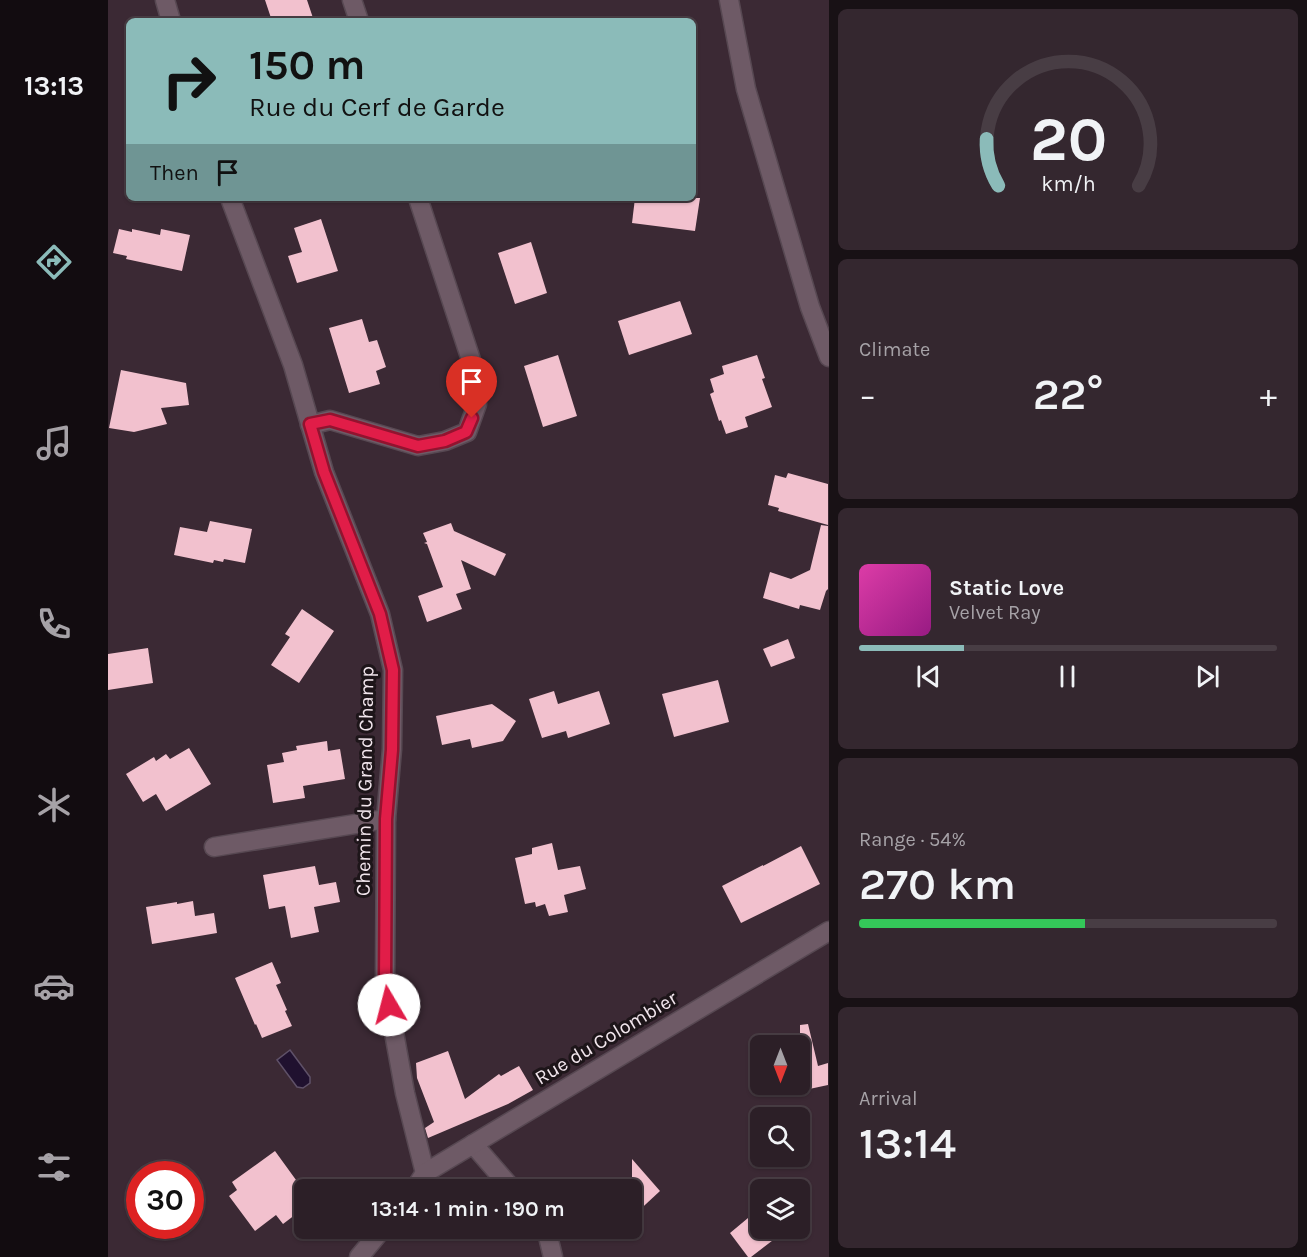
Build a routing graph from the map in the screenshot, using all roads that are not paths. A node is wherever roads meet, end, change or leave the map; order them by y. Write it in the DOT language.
graph roads {
  1 [pos="165,0"];
  2 [pos="352,0"];
  3 [pos="729,0"];
  4 [pos="170,18"];
  5 [pos="358,18"];
  6 [pos="231,201"];
  7 [pos="419,201"];
  8 [pos="828,357"];
  9 [pos="310,424"];
  10 [pos="386,819"];
  11 [pos="214,847"];
  12 [pos="828,931"];
  13 [pos="473,1144"];
  14 [pos="425,1173"];
  15 [pos="421,1179"];
  16 [pos="503,1179"];
  17 [pos="374,1239"];
  18 [pos="549,1239"];
  19 [pos="359,1257"];
  20 [pos="553,1257"];
  1 -- 4 [label="street"];
  2 -- 5 [label="street"];
  3 -- 8 [label="street"];
  6 -- 9 [label="street, Chemin du Grand Champ"];
  7 -- 9 [label="street"];
  9 -- 10 [label="street, Chemin du Grand Champ"];
  10 -- 11 [label="street"];
  10 -- 14 [label="street, Chemin du Grand Champ"];
  12 -- 13 [label="street, Rue du Colombier"];
  13 -- 14 [label="street, Rue du Colombier"];
  13 -- 16 [label="street"];
  14 -- 15 [label="street, Rue du Colombier"];
  17 -- 19 [label="street"];
  18 -- 20 [label="street"];
}
